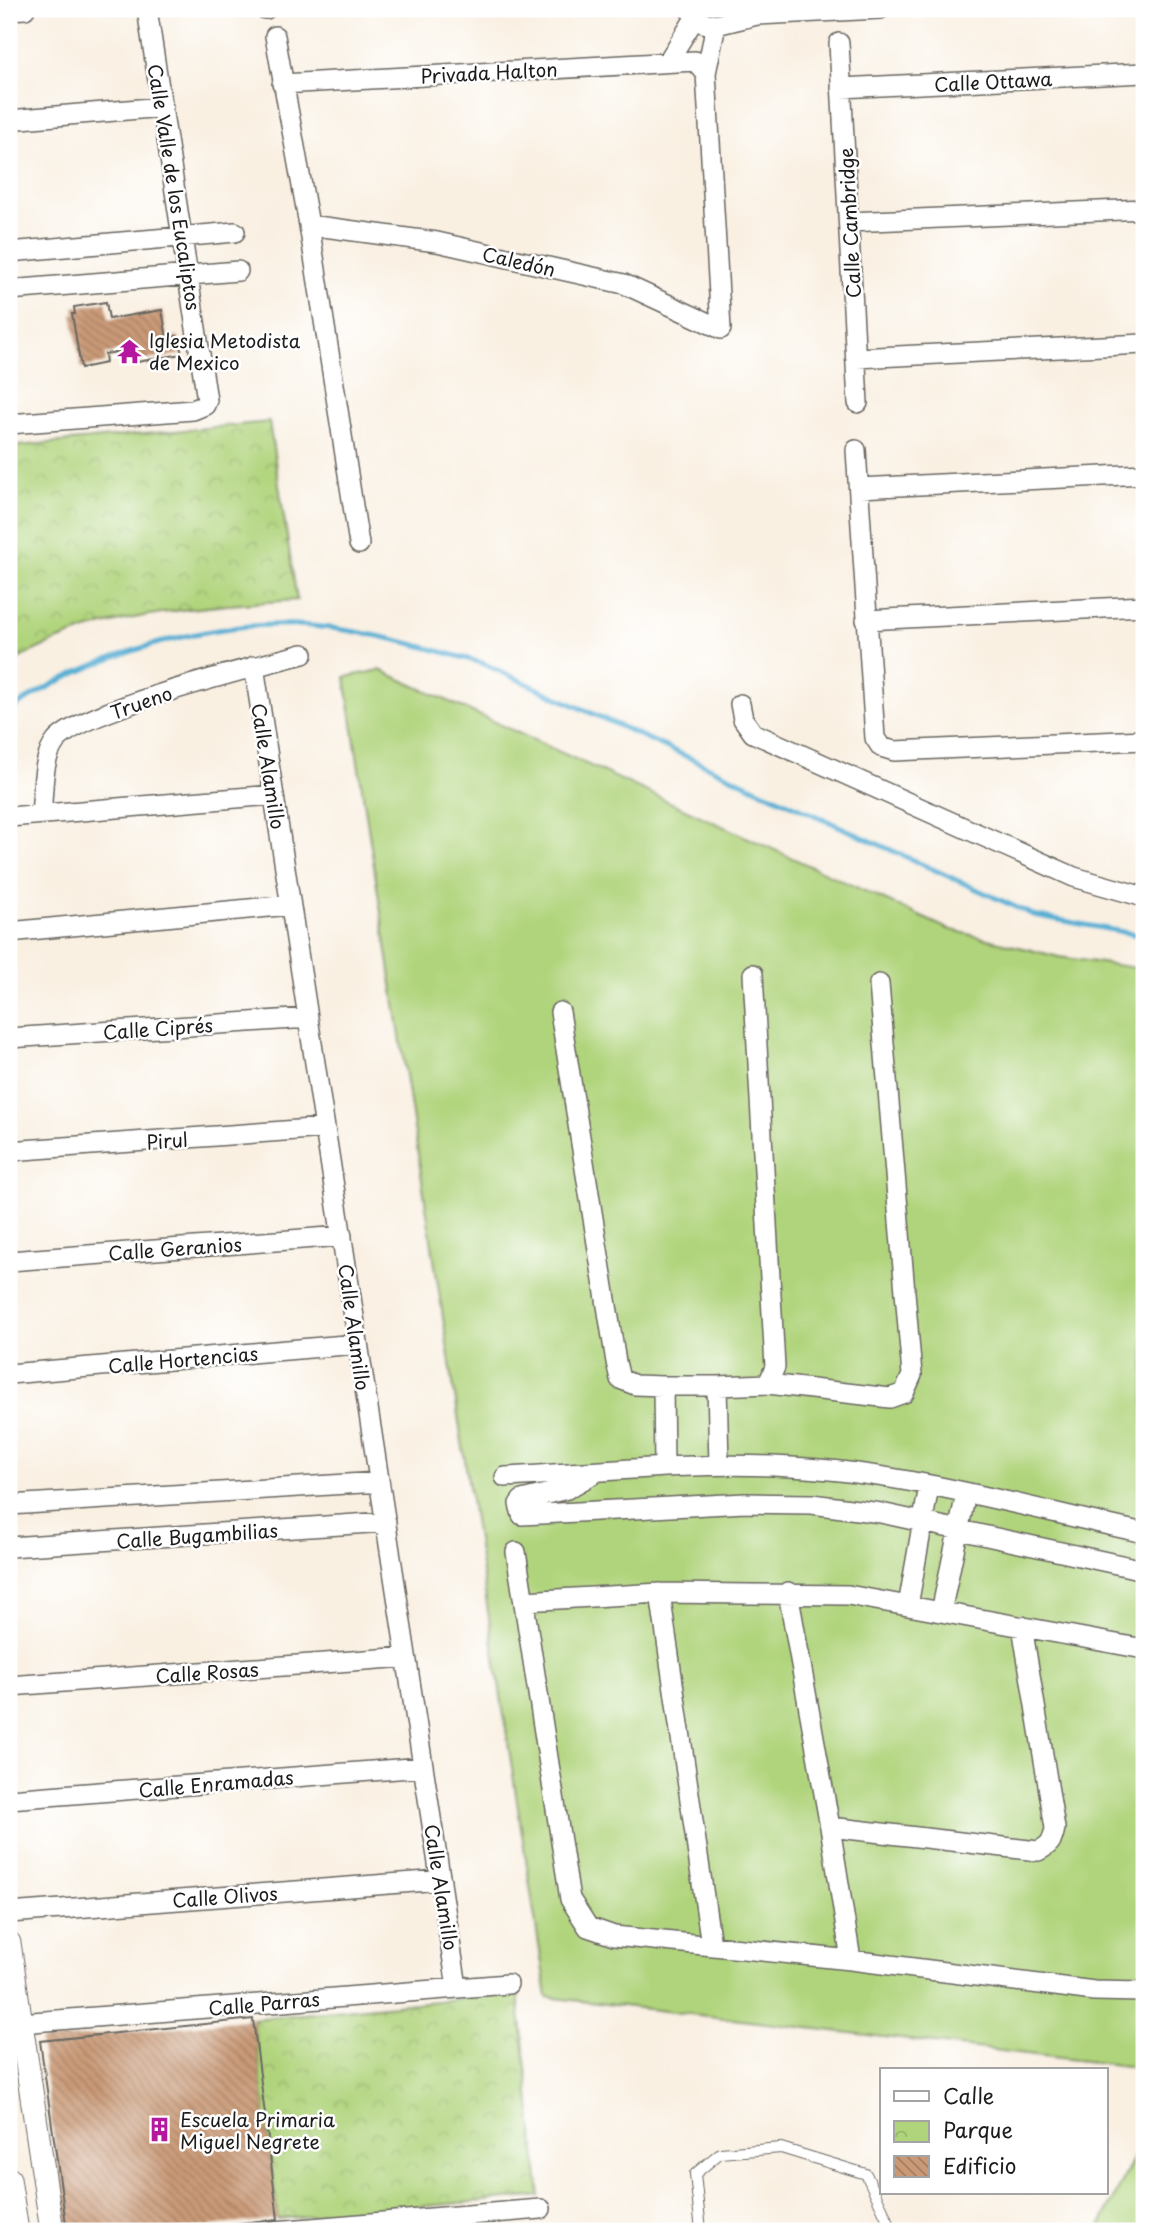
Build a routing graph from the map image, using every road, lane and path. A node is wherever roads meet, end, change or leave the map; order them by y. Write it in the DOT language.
graph roads {
  1 [pos="25,9"];
  2 [pos="147,9"];
  3 [pos="880,9"];
  4 [pos="9,10"];
  5 [pos="692,13"];
  6 [pos="716,25"];
  7 [pos="275,36"];
  8 [pos="839,43"];
  9 [pos="668,61"];
  10 [pos="701,67"];
  11 [pos="1144,73"];
  12 [pos="282,84"];
  13 [pos="841,88"];
  14 [pos="163,107"];
  15 [pos="9,120"];
  16 [pos="1144,209"];
  17 [pos="849,222"];
  18 [pos="309,225"];
  19 [pos="234,232"];
  20 [pos="182,238"];
  21 [pos="9,252"];
  22 [pos="238,271"];
  23 [pos="187,275"];
  24 [pos="9,290"];
  25 [pos="1144,344"];
  26 [pos="856,358"];
  27 [pos="858,403"];
  28 [pos="9,424"];
  29 [pos="856,450"];
  30 [pos="1144,474"];
  31 [pos="859,488"];
  32 [pos="359,544"];
  33 [pos="1144,607"];
  34 [pos="866,620"];
  35 [pos="303,654"];
  36 [pos="254,667"];
  37 [pos="740,704"];
  38 [pos="1144,740"];
  39 [pos="274,795"];
  40 [pos="41,813"];
  41 [pos="9,817"];
  42 [pos="1144,897"];
  43 [pos="290,905"];
  44 [pos="9,932"];
  45 [pos="753,974"];
  46 [pos="878,984"];
  47 [pos="560,1012"];
  48 [pos="308,1018"];
  49 [pos="9,1038"];
  50 [pos="325,1129"];
  51 [pos="9,1152"];
  52 [pos="342,1236"];
  53 [pos="9,1261"];
  54 [pos="357,1344"];
  55 [pos="9,1374"];
  56 [pos="768,1384"];
  57 [pos="663,1386"];
  58 [pos="717,1387"];
  59 [pos="719,1464"];
  60 [pos="664,1466"];
  61 [pos="595,1473"];
  62 [pos="505,1477"];
  63 [pos="379,1482"];
  64 [pos="929,1486"];
  65 [pos="966,1494"];
  66 [pos="9,1505"];
  67 [pos="386,1522"];
  68 [pos="923,1522"];
  69 [pos="958,1530"];
  70 [pos="1144,1533"];
  71 [pos="9,1547"];
  72 [pos="516,1552"];
  73 [pos="1144,1570"];
  74 [pos="788,1592"];
  75 [pos="660,1593"];
  76 [pos="524,1601"];
  77 [pos="908,1606"];
  78 [pos="942,1612"];
  79 [pos="1022,1626"];
  80 [pos="1144,1649"];
  81 [pos="406,1657"];
  82 [pos="9,1686"];
  83 [pos="423,1767"];
  84 [pos="9,1799"];
  85 [pos="830,1828"];
  86 [pos="440,1880"];
  87 [pos="9,1913"];
  88 [pos="9,1943"];
  89 [pos="711,1945"];
  90 [pos="851,1960"];
  91 [pos="508,1984"];
  92 [pos="457,1987"];
  93 [pos="1144,1992"];
  94 [pos="20,2023"];
  95 [pos="9,2179"];
  96 [pos="541,2209"];
  97 [pos="500,2222"];
  98 [pos="14,2228"];
  99 [pos="51,2231"];
  100 [pos="275,2231"];
  101 [pos="701,2231"];
  102 [pos="893,2231"];
  1 -- 4 [label="street"];
  2 -- 14 [label="street, Calle Valle de los Eucaliptos"];
  3 -- 6 [label="street"];
  5 -- 6 [label="street"];
  5 -- 9 [label="street"];
  6 -- 10 [label="street"];
  7 -- 12 [label="street"];
  8 -- 13 [label="street, Calle Cambridge"];
  9 -- 10 [label="street, Privada Halton"];
  9 -- 12 [label="street, Privada Halton"];
  10 -- 18 [label="street, Caledón"];
  11 -- 13 [label="street, Calle Ottawa"];
  12 -- 18 [label="street"];
  13 -- 17 [label="street, Calle Cambridge"];
  14 -- 15 [label="street"];
  14 -- 20 [label="street, Calle Valle de los Eucaliptos"];
  16 -- 17 [label="street"];
  17 -- 26 [label="street, Calle Cambridge"];
  18 -- 32 [label="street"];
  19 -- 20 [label="street"];
  20 -- 21 [label="street"];
  20 -- 23 [label="street, Calle Valle de los Eucaliptos"];
  22 -- 23 [label="street"];
  23 -- 24 [label="street"];
  23 -- 28 [label="street, Calle Valle de los Eucaliptos"];
  25 -- 26 [label="street"];
  26 -- 27 [label="street, Calle Cambridge"];
  29 -- 31 [label="street"];
  30 -- 31 [label="street"];
  31 -- 34 [label="street"];
  33 -- 34 [label="street"];
  34 -- 38 [label="street"];
  35 -- 36 [label="street, Trueno"];
  36 -- 39 [label="street, Calle Alamillo"];
  36 -- 40 [label="street, Trueno"];
  37 -- 42 [label="street"];
  39 -- 40 [label="street"];
  39 -- 43 [label="street, Calle Alamillo"];
  40 -- 41 [label="street"];
  43 -- 44 [label="street"];
  43 -- 48 [label="street, Calle Alamillo"];
  45 -- 56 [label="street"];
  46 -- 56 [label="street"];
  47 -- 57 [label="street"];
  48 -- 49 [label="street, Calle Ciprés"];
  48 -- 50 [label="street, Calle Alamillo"];
  50 -- 51 [label="street, Pirul"];
  50 -- 52 [label="street, Calle Alamillo"];
  52 -- 53 [label="street, Calle Geranios"];
  52 -- 54 [label="street, Calle Alamillo"];
  54 -- 55 [label="street, Calle Hortencias"];
  54 -- 63 [label="street, Calle Alamillo"];
  56 -- 58 [label="street"];
  57 -- 58 [label="street"];
  57 -- 60 [label="street"];
  58 -- 59 [label="street"];
  59 -- 60 [label="street"];
  59 -- 64 [label="street"];
  60 -- 61 [label="street"];
  61 -- 62 [label="street"];
  61 -- 68 [label="street"];
  63 -- 66 [label="street"];
  63 -- 67 [label="street, Calle Alamillo"];
  64 -- 65 [label="street"];
  64 -- 68 [label="street"];
  65 -- 69 [label="street"];
  65 -- 70 [label="street"];
  67 -- 71 [label="street, Calle Bugambilias"];
  67 -- 81 [label="street, Calle Alamillo"];
  68 -- 69 [label="street"];
  68 -- 77 [label="street"];
  69 -- 73 [label="street"];
  69 -- 78 [label="street"];
  72 -- 76 [label="street"];
  74 -- 75 [label="street"];
  74 -- 77 [label="street"];
  74 -- 85 [label="street"];
  75 -- 76 [label="street"];
  75 -- 89 [label="street"];
  76 -- 89 [label="street"];
  77 -- 78 [label="street"];
  78 -- 79 [label="street"];
  79 -- 80 [label="street"];
  79 -- 85 [label="street"];
  81 -- 82 [label="street, Calle Rosas"];
  81 -- 83 [label="street, Calle Alamillo"];
  83 -- 84 [label="street, Calle Enramadas"];
  83 -- 86 [label="street, Calle Alamillo"];
  85 -- 90 [label="street"];
  86 -- 87 [label="street, Calle Olivos"];
  86 -- 92 [label="street, Calle Alamillo"];
  88 -- 94 [label="street"];
  89 -- 90 [label="street"];
  90 -- 93 [label="street"];
  91 -- 92 [label="street, Calle Parras"];
  92 -- 94 [label="street, Calle Parras"];
  94 -- 99 [label="street"];
  95 -- 98 [label="street"];
  96 -- 97 [label="street"];
  97 -- 100 [label="street"];
  101 -- 102 [label="lane"];
}
